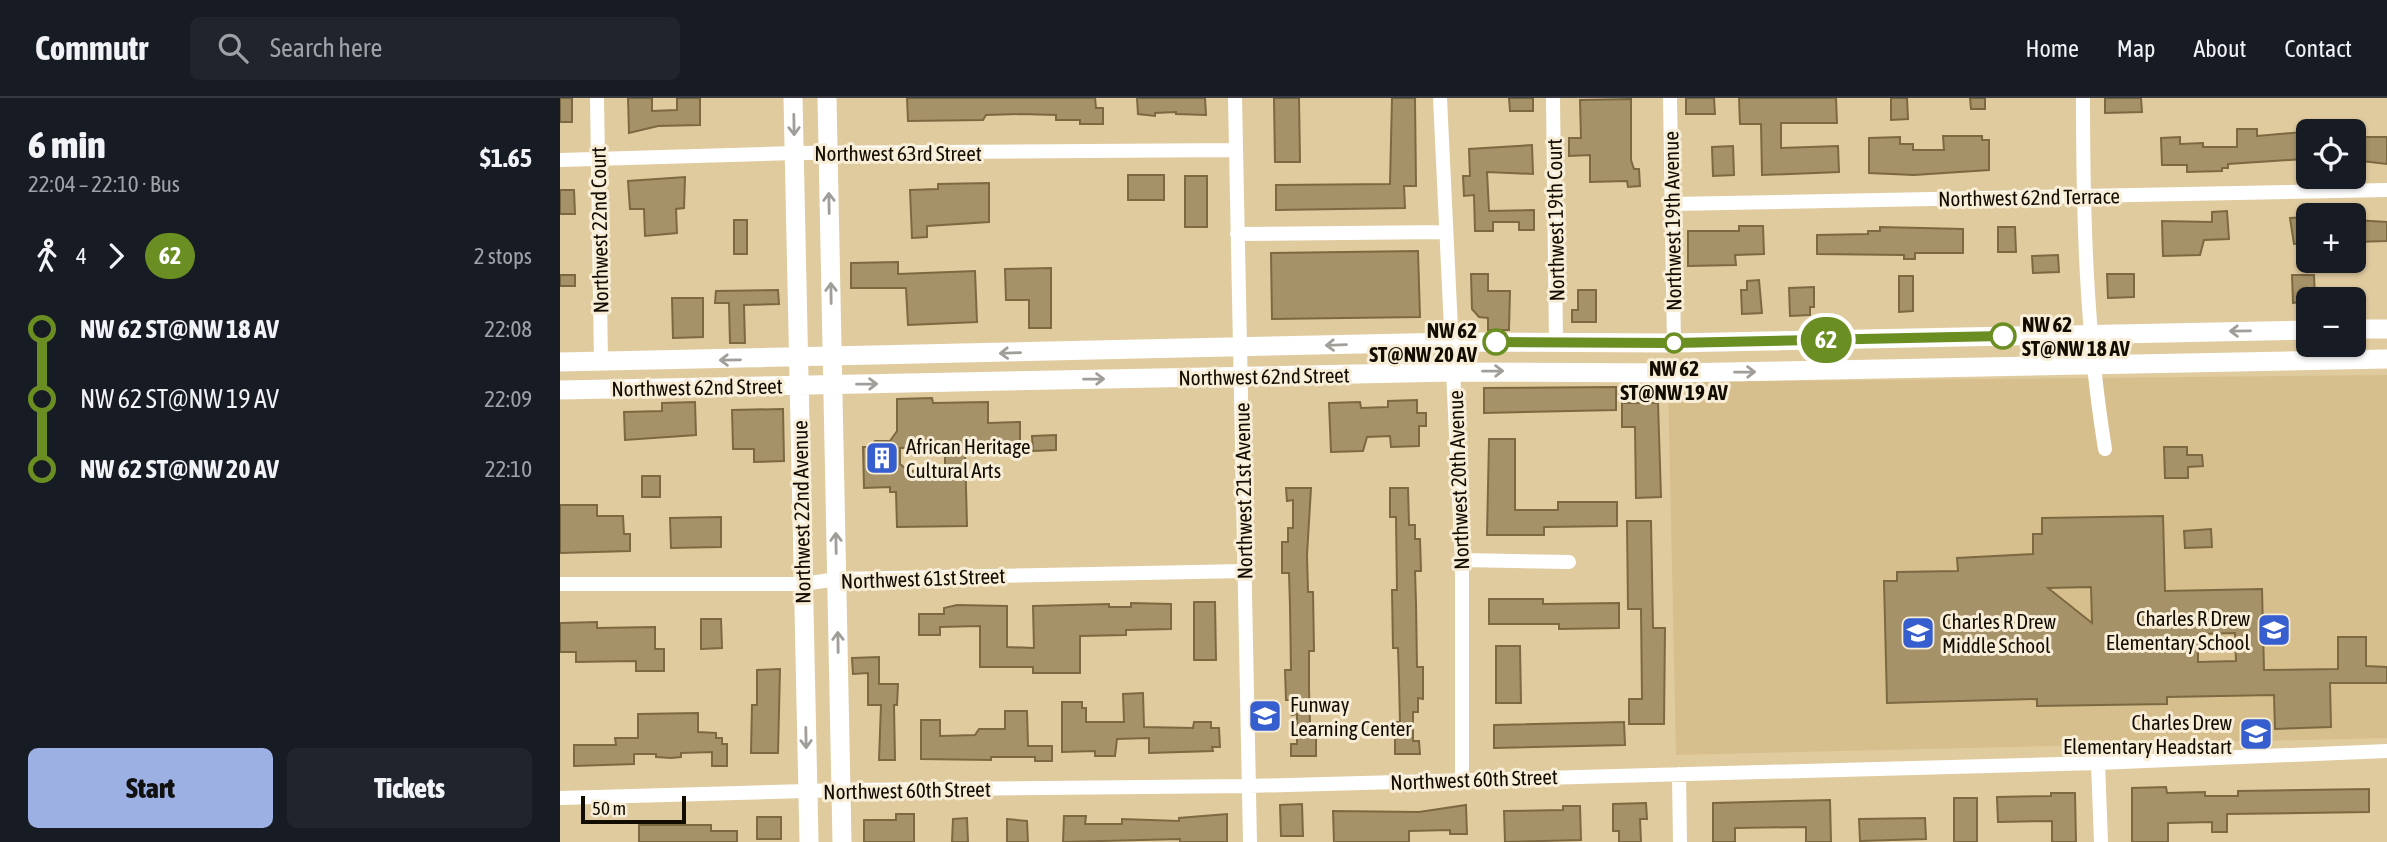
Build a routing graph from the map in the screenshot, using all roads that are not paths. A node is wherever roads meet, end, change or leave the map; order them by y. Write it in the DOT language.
graph roads {
  1 [pos="597,98"];
  2 [pos="793,98"];
  3 [pos="827,98"];
  4 [pos="1235,98"];
  5 [pos="1440,98"];
  6 [pos="1553,98"];
  7 [pos="1670,98"];
  8 [pos="2083,98"];
  9 [pos="1236,150"];
  10 [pos="794,153"];
  11 [pos="828,155"];
  12 [pos="598,159"];
  13 [pos="560,160"];
  14 [pos="2387,190"];
  15 [pos="2083,196"];
  16 [pos="1672,204"];
  17 [pos="1446,232"];
  18 [pos="1237,234"];
  19 [pos="2366,329"];
  20 [pos="2387,329"];
  21 [pos="2296,330"];
  22 [pos="2090,334"];
  23 [pos="1453,342"];
  24 [pos="1556,342"];
  25 [pos="1674,343"];
  26 [pos="1241,348"];
  27 [pos="832,358"];
  28 [pos="798,359"];
  29 [pos="2387,359"];
  30 [pos="560,362"];
  31 [pos="601,362"];
  32 [pos="2092,364"];
  33 [pos="1453,372"];
  34 [pos="1242,376"];
  35 [pos="833,384"];
  36 [pos="799,385"];
  37 [pos="560,390"];
  38 [pos="2105,449"];
  39 [pos="1462,559"];
  40 [pos="1569,562"];
  41 [pos="1244,571"];
  42 [pos="837,579"];
  43 [pos="560,584"];
  44 [pos="803,584"];
  45 [pos="2387,751"];
  46 [pos="2098,763"];
  47 [pos="1679,774"];
  48 [pos="1462,779"];
  49 [pos="1248,786"];
  50 [pos="841,790"];
  51 [pos="808,791"];
  52 [pos="560,798"];
  53 [pos="808,842"];
  54 [pos="842,842"];
  55 [pos="1250,842"];
  56 [pos="1680,842"];
  57 [pos="2101,842"];
  1 -- 12 [label="street, Northwest 22nd Court"];
  2 -- 10 [label="main road, Northwest 22nd Avenue, one-way"];
  3 -- 11 [label="main road, Northwest 22nd Avenue"];
  4 -- 9 [label="street, Northwest 21st Avenue"];
  5 -- 17 [label="street, Northwest 20th Avenue"];
  6 -- 24 [label="street, Northwest 19th Court"];
  7 -- 16 [label="street, Northwest 19th Avenue"];
  8 -- 15 [label="street"];
  9 -- 11 [label="street, Northwest 63rd Street"];
  9 -- 18 [label="street, Northwest 21st Avenue"];
  10 -- 11 [label="street, Northwest 63rd Street"];
  10 -- 12 [label="street, Northwest 63rd Street"];
  10 -- 28 [label="main road, Northwest 22nd Avenue"];
  27 -- 11 [label="main road, Northwest 22nd Avenue, one-way"];
  12 -- 13 [label="street, Northwest 63rd Street"];
  12 -- 31 [label="street, Northwest 22nd Court"];
  14 -- 15 [label="street, Northwest 62nd Terrace"];
  15 -- 16 [label="street, Northwest 62nd Terrace"];
  15 -- 22 [label="street"];
  16 -- 25 [label="street, Northwest 19th Avenue"];
  17 -- 18 [label="street"];
  17 -- 23 [label="street, Northwest 20th Avenue"];
  18 -- 26 [label="street, Northwest 21st Avenue"];
  19 -- 20 [label="main road"];
  21 -- 22 [label="main road, Northwest 62nd Street, one-way"];
  22 -- 25 [label="main road, Northwest 62nd Street"];
  22 -- 32 [label="street"];
  23 -- 24 [label="main road, Northwest 62nd Street"];
  23 -- 26 [label="main road, Northwest 62nd Street, one-way"];
  23 -- 33 [label="street, Northwest 20th Avenue"];
  24 -- 25 [label="main road, Northwest 62nd Street"];
  26 -- 27 [label="main road, Northwest 62nd Street, one-way"];
  26 -- 34 [label="street, Northwest 21st Avenue"];
  27 -- 28 [label="main road, Northwest 62nd Street"];
  27 -- 35 [label="main road, Northwest 22nd Avenue"];
  28 -- 31 [label="main road, Northwest 62nd Street, one-way"];
  28 -- 36 [label="main road, Northwest 22nd Avenue"];
  29 -- 32 [label="main road, Northwest 62nd Street"];
  30 -- 31 [label="main road, Northwest 62nd Street"];
  33 -- 32 [label="main road, Northwest 62nd Street, one-way"];
  32 -- 38 [label="street"];
  33 -- 34 [label="main road, Northwest 62nd Street"];
  33 -- 39 [label="street, Northwest 20th Avenue"];
  35 -- 34 [label="main road, Northwest 62nd Street, one-way"];
  34 -- 41 [label="street, Northwest 21st Avenue"];
  35 -- 36 [label="main road, Northwest 62nd Street"];
  42 -- 35 [label="main road, Northwest 22nd Avenue, one-way"];
  36 -- 37 [label="main road, Northwest 62nd Street"];
  36 -- 44 [label="main road, Northwest 22nd Avenue"];
  39 -- 40 [label="street"];
  39 -- 48 [label="street, Northwest 20th Avenue"];
  41 -- 42 [label="street, Northwest 61st Street"];
  41 -- 49 [label="street, Northwest 21st Avenue"];
  42 -- 44 [label="street, Northwest 61st Street"];
  50 -- 42 [label="main road, Northwest 22nd Avenue, one-way"];
  43 -- 44 [label="street, Northwest 61st Street"];
  44 -- 51 [label="main road, Northwest 22nd Avenue, one-way"];
  45 -- 46 [label="street, Northwest 60th Street"];
  46 -- 47 [label="street, Northwest 60th Street"];
  46 -- 57 [label="street"];
  47 -- 48 [label="street, Northwest 60th Street"];
  47 -- 56 [label="street"];
  48 -- 49 [label="street, Northwest 60th Street"];
  49 -- 50 [label="street, Northwest 60th Street"];
  49 -- 55 [label="street, Northwest 21st Avenue"];
  50 -- 51 [label="street, Northwest 60th Street"];
  50 -- 54 [label="main road, Northwest 22nd Avenue"];
  51 -- 52 [label="street, Northwest 60th Street"];
  51 -- 53 [label="main road, Northwest 22nd Avenue"];
}
